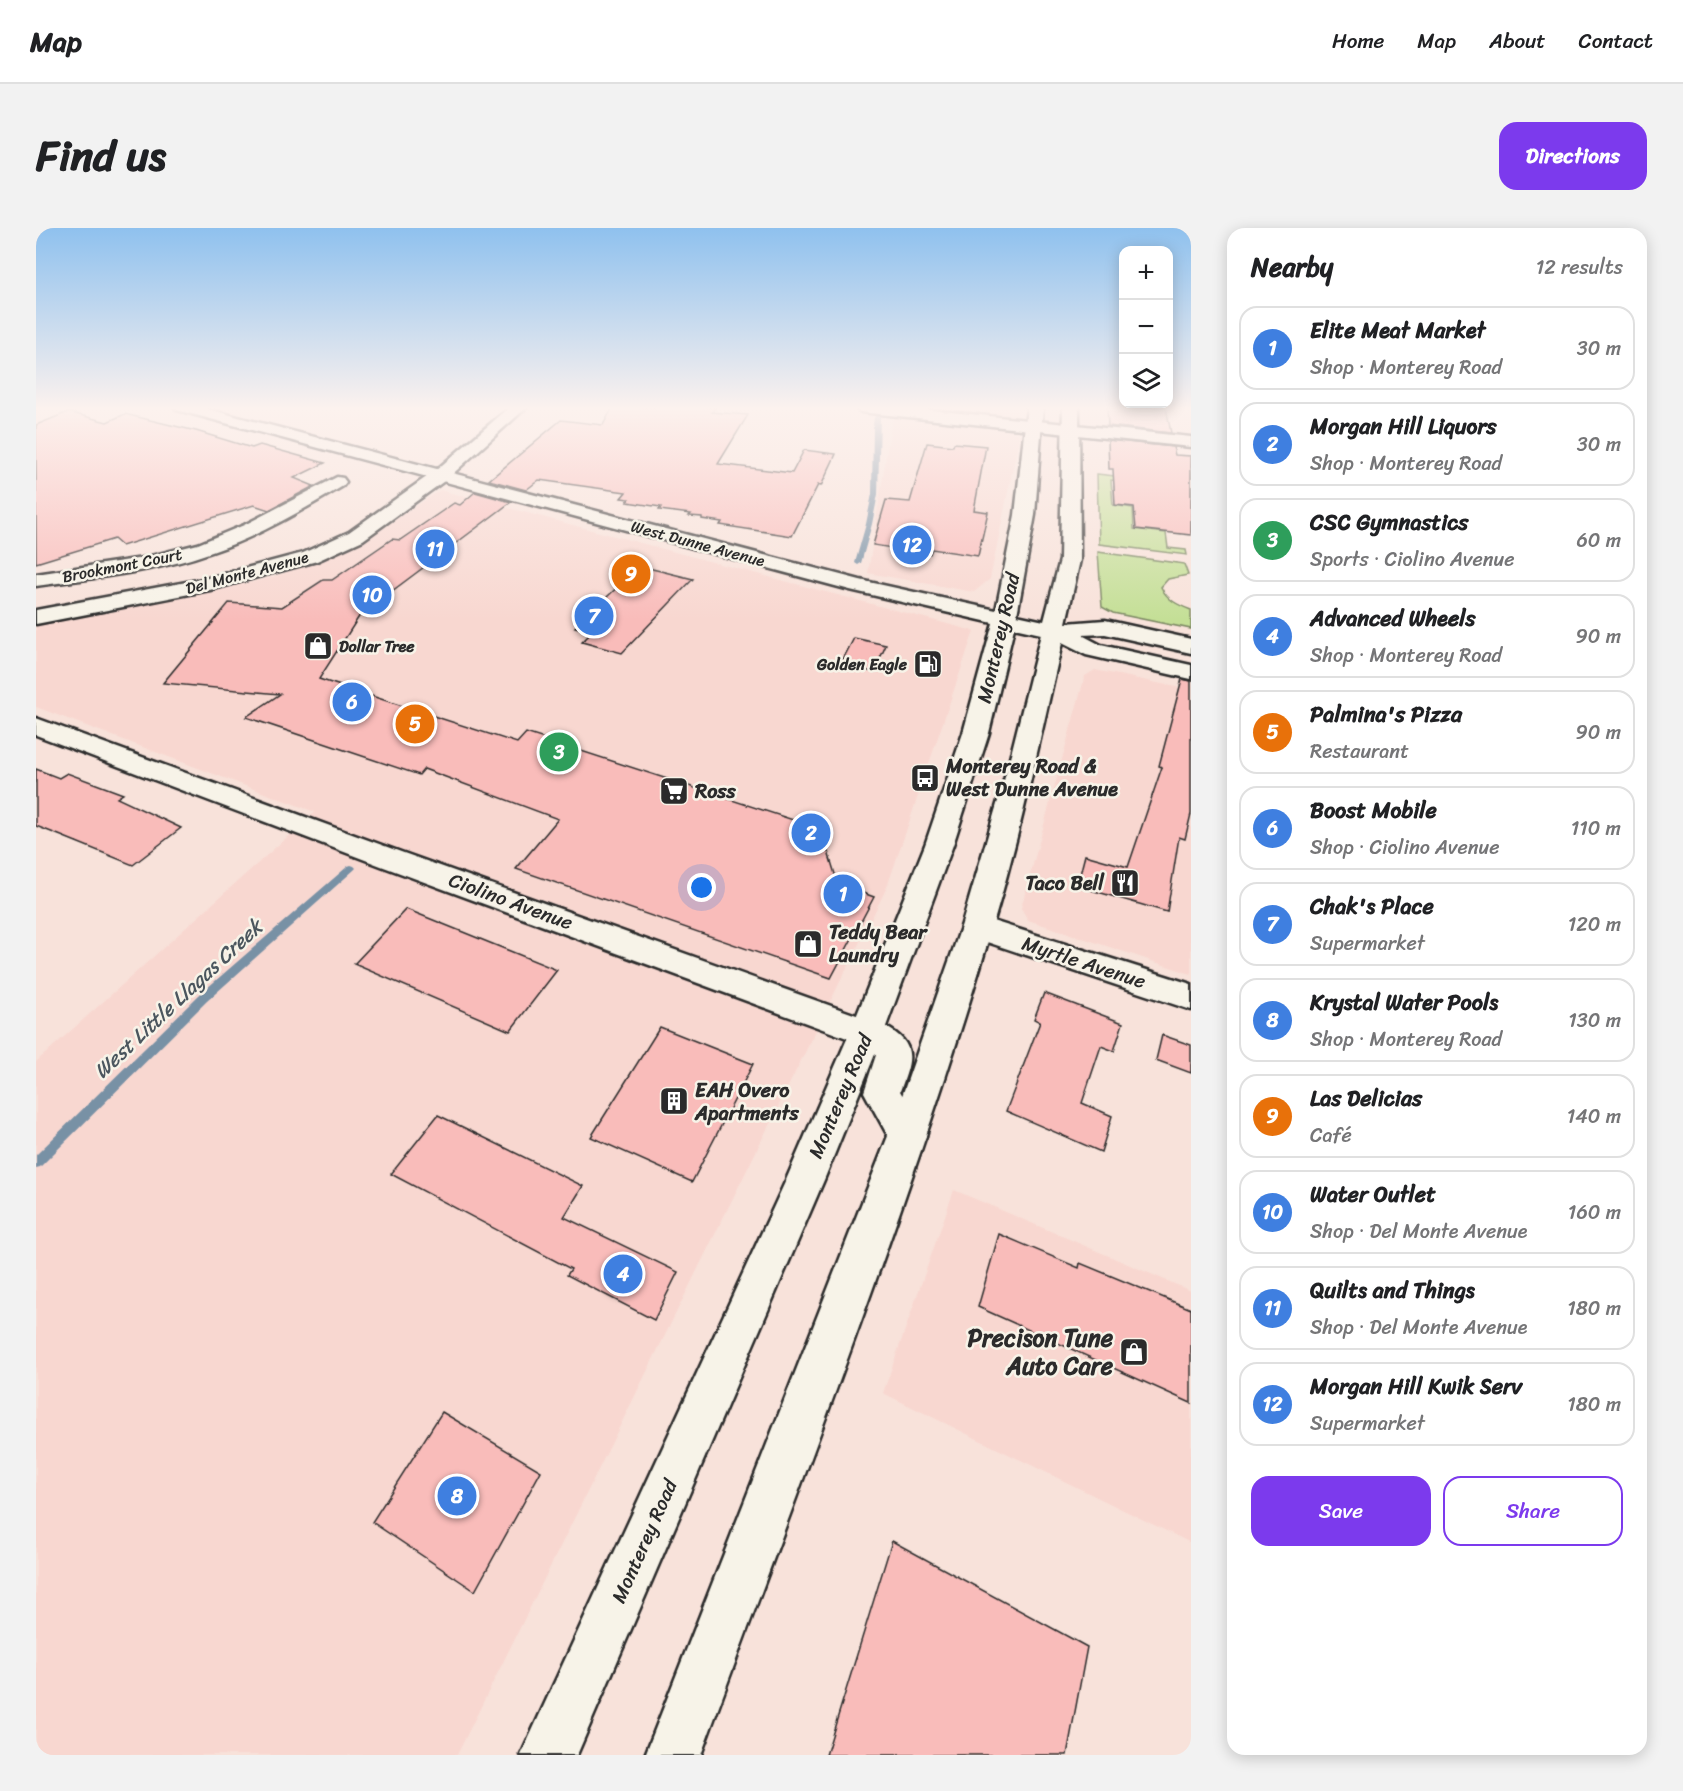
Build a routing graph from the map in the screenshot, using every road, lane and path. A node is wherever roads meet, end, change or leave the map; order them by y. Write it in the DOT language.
graph roads {
  1 [pos="436,478"];
  2 [pos="453,478"];
  3 [pos="1029,478"];
  4 [pos="1071,478"];
  5 [pos="337,482"];
  6 [pos="36,580"];
  7 [pos="36,617"];
  8 [pos="1005,620"];
  9 [pos="1054,630"];
  10 [pos="1191,646"];
  11 [pos="1191,672"];
  12 [pos="36,726"];
  13 [pos="977,927"];
  14 [pos="1191,997"];
  15 [pos="867,1032"];
  16 [pos="907,1136"];
  17 [pos="549,1755"];
  18 [pos="673,1755"];
  1 -- 7 [label="main road, Del Monte Avenue"];
  2 -- 8 [label="main road, West Dunne Avenue"];
  3 -- 8 [label="main road, Monterey Road"];
  4 -- 9 [label="main road"];
  5 -- 6 [label="main road, Brookmont Court"];
  8 -- 9 [label="main road, West Dunne Avenue"];
  8 -- 15 [label="main road, Monterey Road"];
  9 -- 10 [label="main road"];
  9 -- 11 [label="main road"];
  9 -- 13 [label="main road"];
  12 -- 15 [label="main road, Ciolino Avenue"];
  13 -- 14 [label="main road, Myrtle Avenue"];
  13 -- 16 [label="main road"];
  15 -- 16 [label="main road, Ciolino Avenue"];
  15 -- 17 [label="main road, Monterey Road"];
  16 -- 18 [label="main road"];
}
